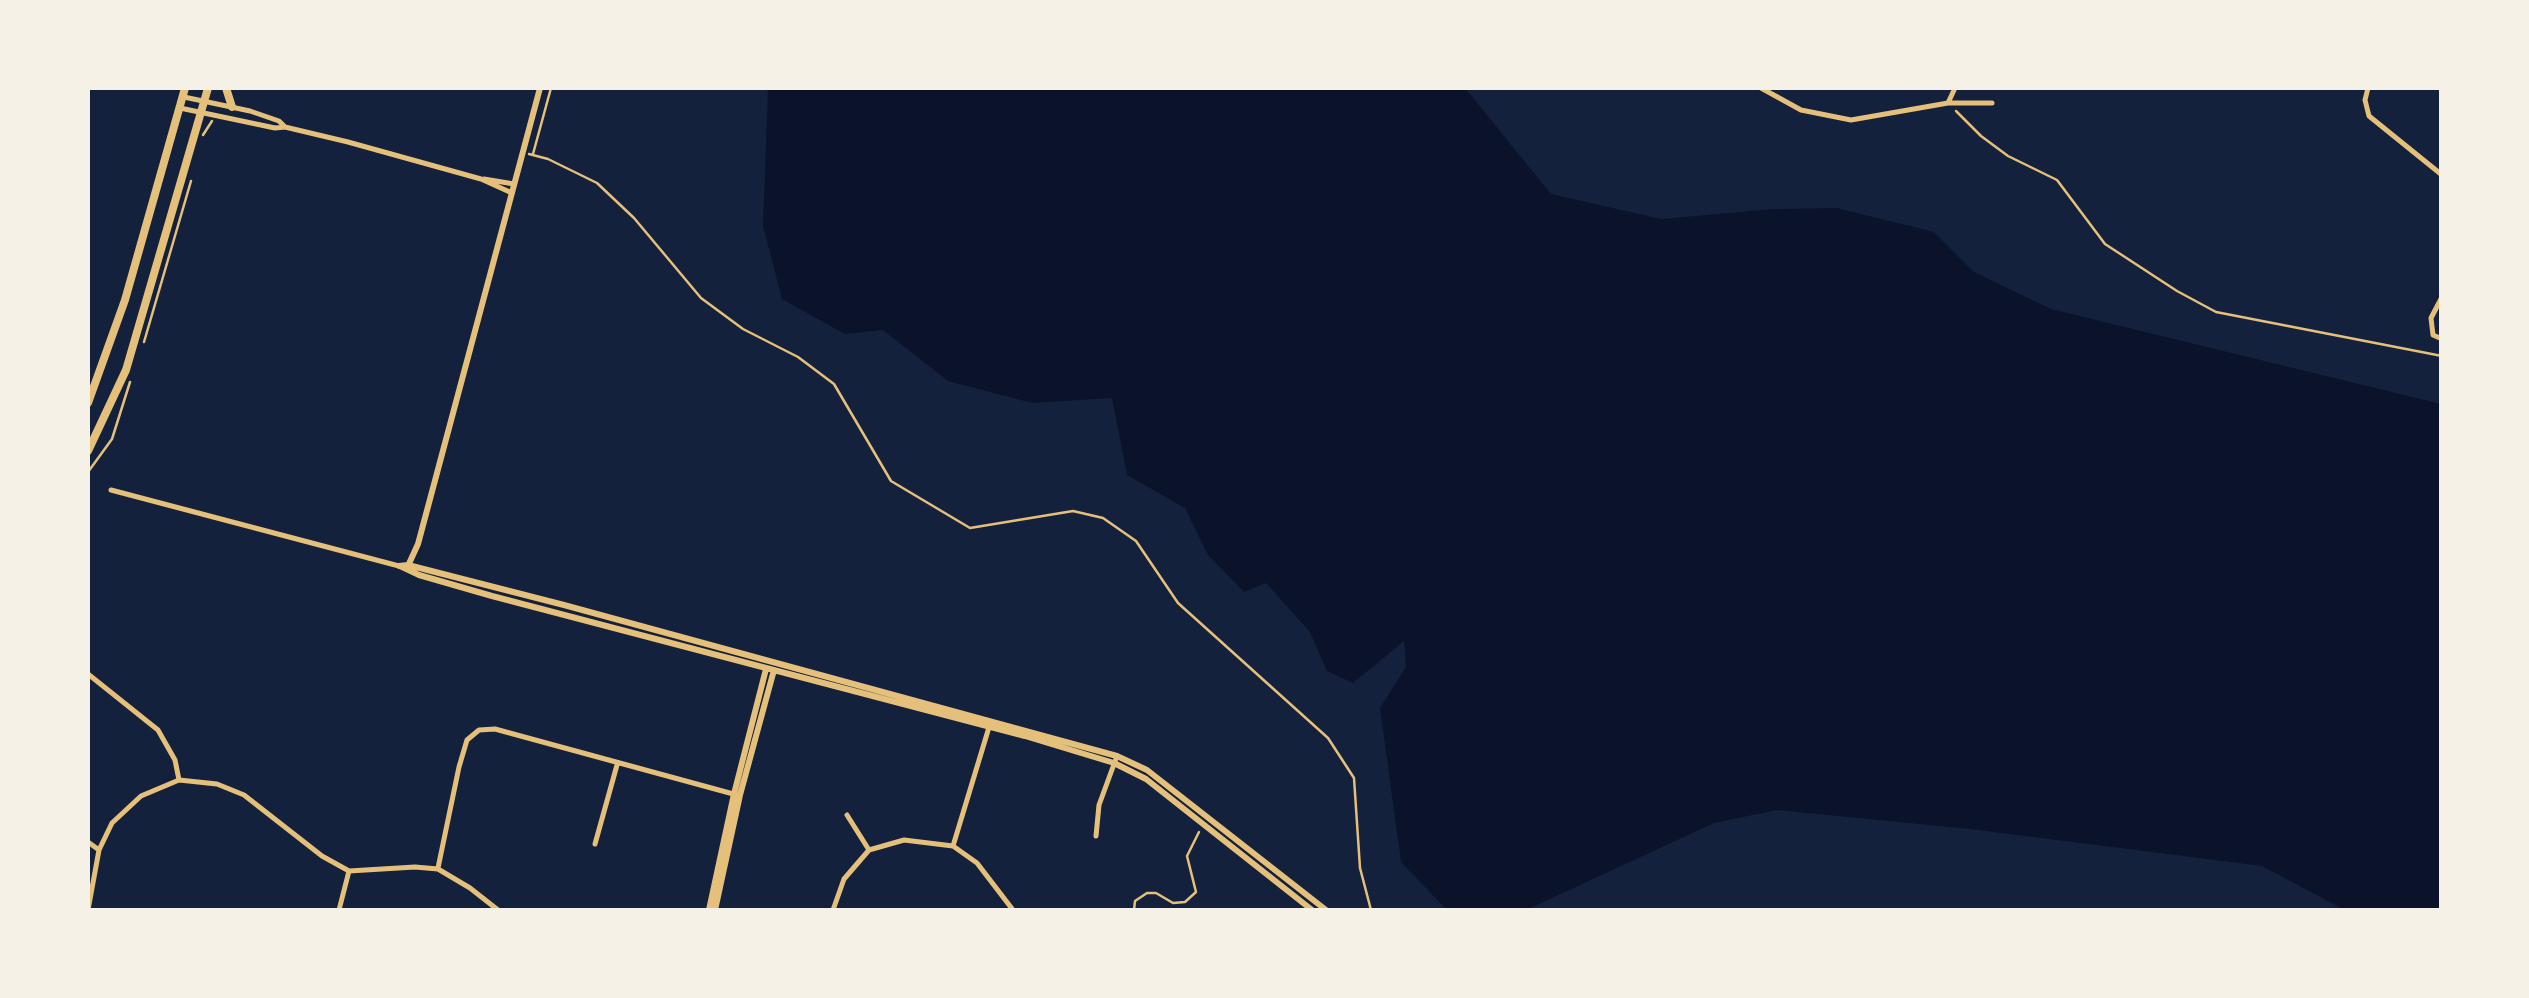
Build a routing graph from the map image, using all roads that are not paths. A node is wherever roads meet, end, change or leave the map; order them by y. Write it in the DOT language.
graph roads {
  1 [pos="208,88"];
  2 [pos="226,88"];
  3 [pos="540,88"];
  4 [pos="1761,88"];
  5 [pos="1954,88"];
  6 [pos="2368,88"];
  7 [pos="184,92"];
  8 [pos="204,100"];
  9 [pos="1948,103"];
  10 [pos="1992,103"];
  11 [pos="232,107"];
  12 [pos="180,108"];
  13 [pos="201,112"];
  14 [pos="285,127"];
  15 [pos="2442,175"];
  16 [pos="513,188"];
  17 [pos="2442,297"];
  18 [pos="2442,339"];
  19 [pos="88,404"];
  20 [pos="88,451"];
  21 [pos="111,490"];
  22 [pos="409,568"];
  23 [pos="771,666"];
  24 [pos="88,674"];
  25 [pos="990,724"];
  26 [pos="1116,759"];
  27 [pos="618,764"];
  28 [pos="180,780"];
  29 [pos="737,794"];
  30 [pos="847,815"];
  31 [pos="1096,836"];
  32 [pos="88,842"];
  33 [pos="595,844"];
  34 [pos="953,846"];
  35 [pos="98,850"];
  36 [pos="869,850"];
  37 [pos="438,870"];
  38 [pos="349,871"];
  39 [pos="485,900"];
  40 [pos="88,910"];
  41 [pos="339,910"];
  42 [pos="477,910"];
  43 [pos="498,910"];
  44 [pos="712,910"];
  45 [pos="833,910"];
  46 [pos="1013,910"];
  47 [pos="1312,910"];
  48 [pos="1326,910"];
  1 -- 8 [label="main road"];
  2 -- 11 [label="main road"];
  3 -- 16 [label="street"];
  4 -- 9 [label="street"];
  5 -- 9 [label="street"];
  6 -- 15 [label="street"];
  7 -- 8 [label="street"];
  7 -- 12 [label="main road"];
  8 -- 11 [label="street"];
  8 -- 13 [label="main road"];
  9 -- 10 [label="street"];
  11 -- 14 [label="street"];
  12 -- 13 [label="street"];
  12 -- 19 [label="main road"];
  13 -- 14 [label="street"];
  13 -- 20 [label="main road"];
  14 -- 16 [label="street"];
  16 -- 22 [label="street"];
  17 -- 18 [label="street"];
  21 -- 22 [label="street"];
  22 -- 23 [label="street"];
  23 -- 25 [label="street"];
  23 -- 29 [label="street"];
  24 -- 28 [label="street"];
  25 -- 26 [label="street"];
  25 -- 34 [label="street"];
  26 -- 31 [label="street"];
  26 -- 47 [label="street"];
  26 -- 48 [label="street"];
  27 -- 29 [label="street"];
  27 -- 33 [label="street"];
  27 -- 37 [label="street"];
  28 -- 35 [label="street"];
  28 -- 38 [label="street"];
  29 -- 44 [label="street"];
  30 -- 36 [label="street"];
  32 -- 35 [label="street"];
  34 -- 36 [label="street"];
  34 -- 46 [label="street"];
  35 -- 40 [label="street"];
  36 -- 45 [label="street"];
  37 -- 38 [label="street"];
  37 -- 39 [label="street"];
  38 -- 41 [label="street"];
  39 -- 42 [label="street"];
  39 -- 43 [label="street"];
}
